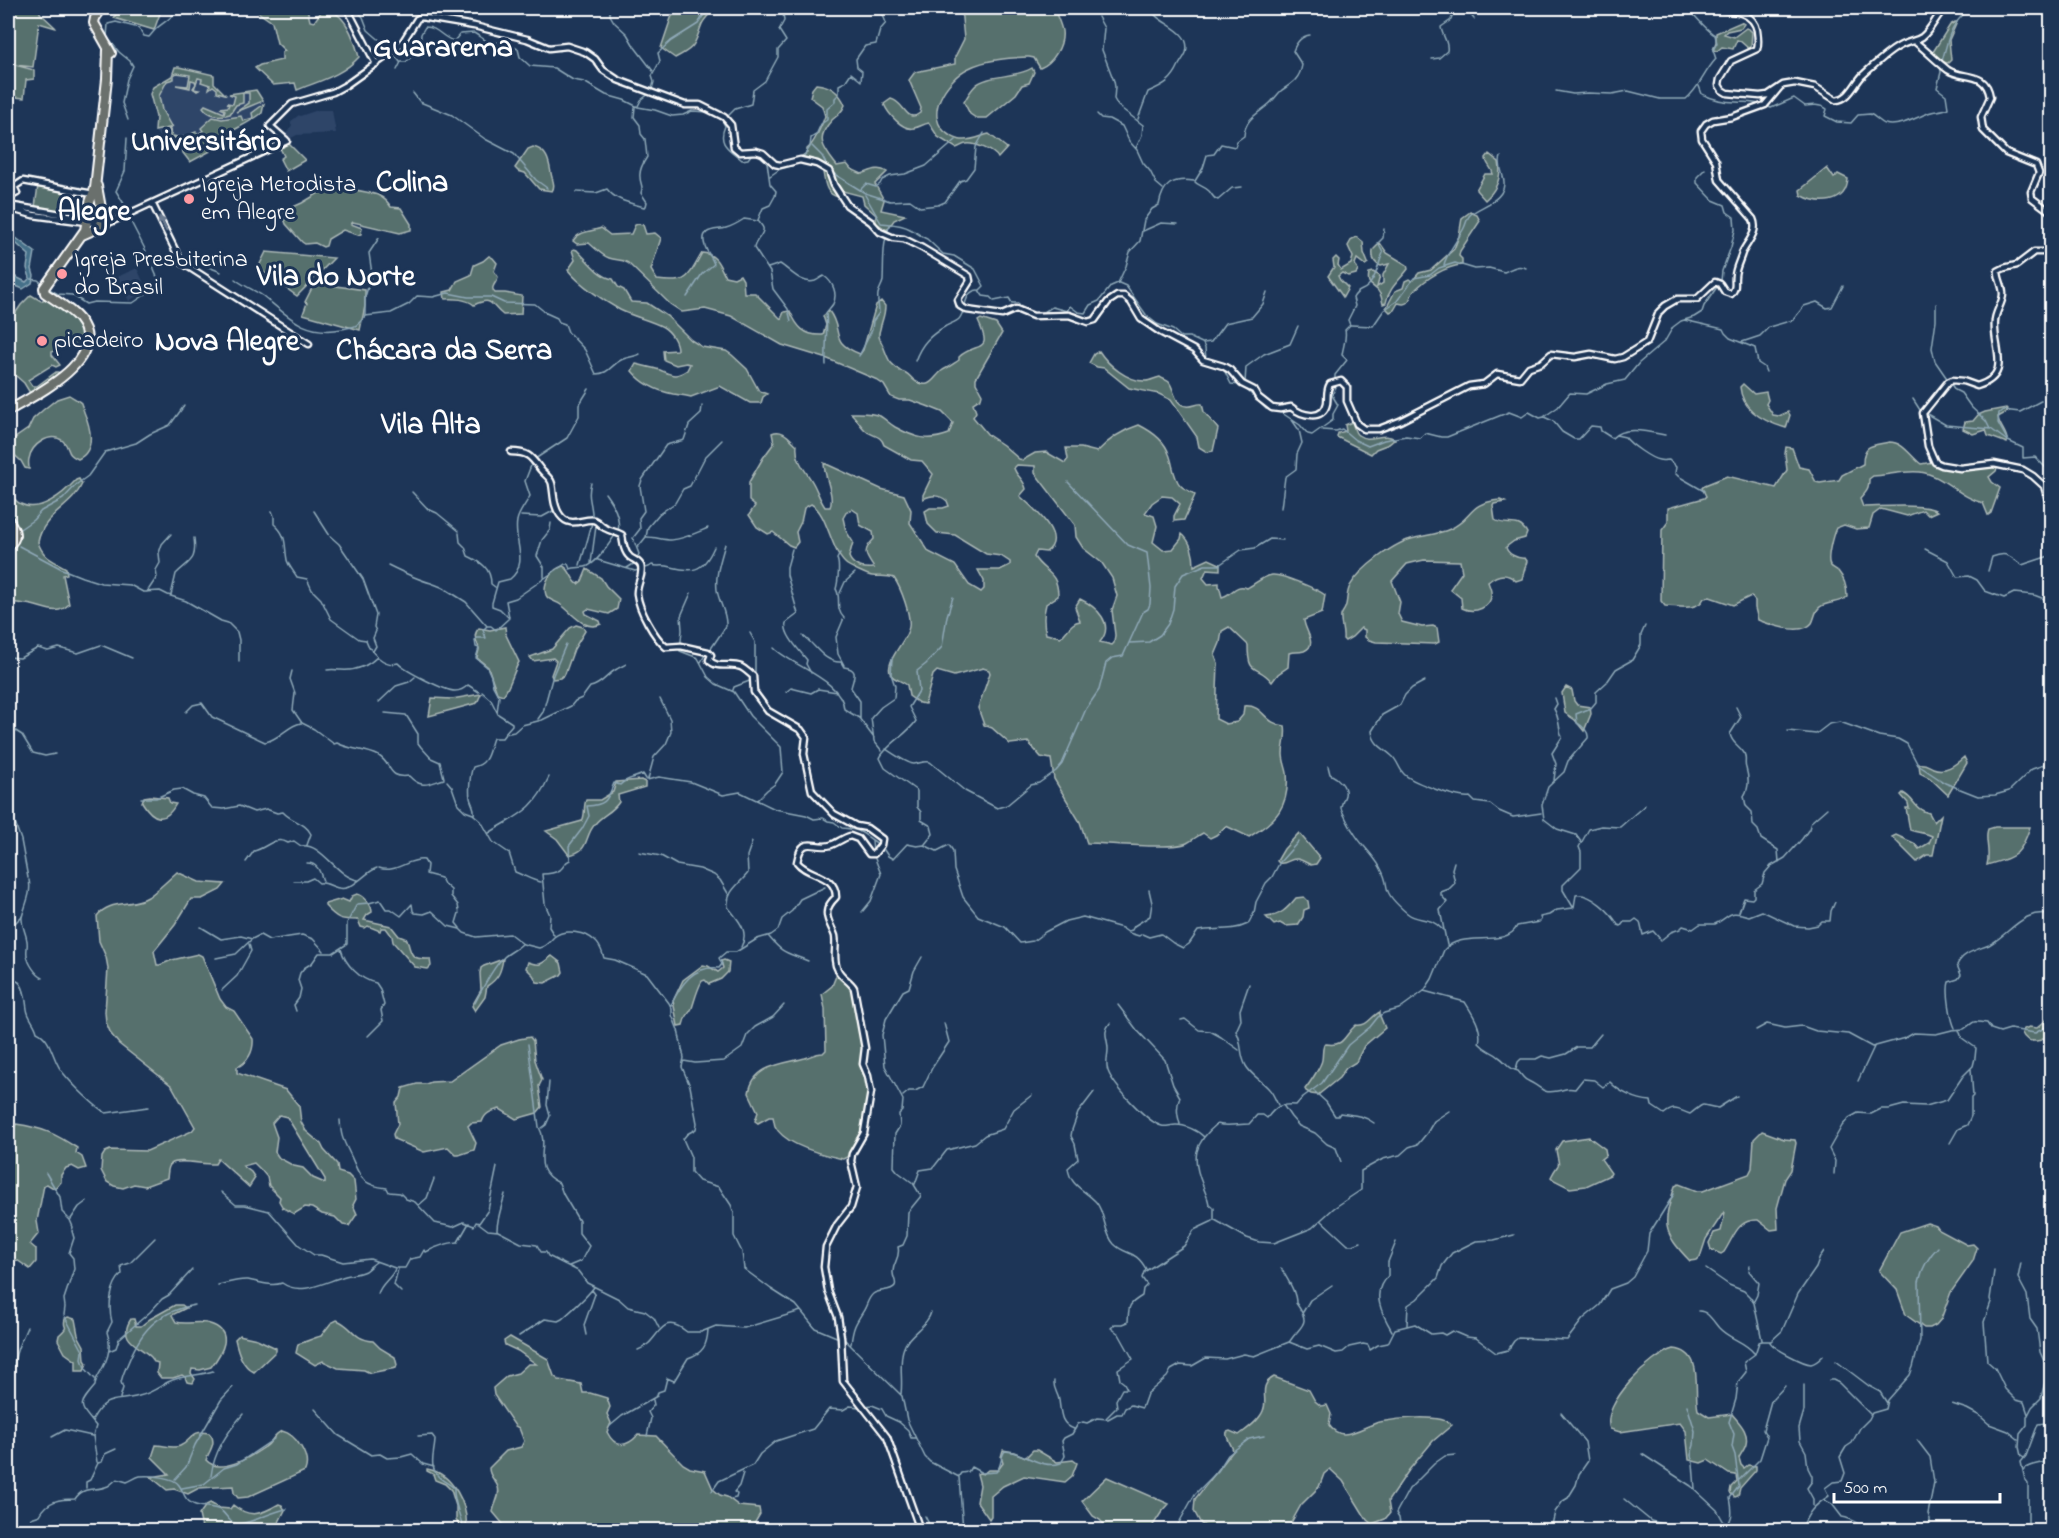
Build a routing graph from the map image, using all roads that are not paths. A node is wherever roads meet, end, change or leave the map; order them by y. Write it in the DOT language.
graph roads {
  1 [pos="102,8"];
  2 [pos="347,8"];
  3 [pos="1708,8"];
  4 [pos="1945,8"];
  5 [pos="1914,41"];
  6 [pos="376,63"];
  7 [pos="1780,87"];
  8 [pos="96,195"];
  9 [pos="8,198"];
  10 [pos="152,203"];
  11 [pos="8,207"];
  12 [pos="2052,213"];
  13 [pos="88,220"];
  14 [pos="103,224"];
  15 [pos="82,235"];
  16 [pos="2052,252"];
  17 [pos="309,344"];
  18 [pos="8,411"];
  19 [pos="511,452"];
  20 [pos="2052,513"];
  21 [pos="8,519"];
  22 [pos="8,545"];
  23 [pos="920,1530"];
  1 -- 8 [label="highway"];
  2 -- 6 [label="street"];
  3 -- 7 [label="street"];
  4 -- 5 [label="street"];
  5 -- 7 [label="street"];
  5 -- 12 [label="street"];
  6 -- 7 [label="street"];
  6 -- 10 [label="street"];
  8 -- 9 [label="street"];
  8 -- 13 [label="highway"];
  8 -- 14 [label="highway"];
  10 -- 14 [label="street"];
  17 -- 10 [label="street, one-way"];
  11 -- 13 [label="street"];
  13 -- 14 [label="street"];
  13 -- 15 [label="highway"];
  14 -- 15 [label="highway"];
  15 -- 18 [label="highway"];
  16 -- 20 [label="street"];
  19 -- 23 [label="street"];
  21 -- 22 [label="highway"];
}
